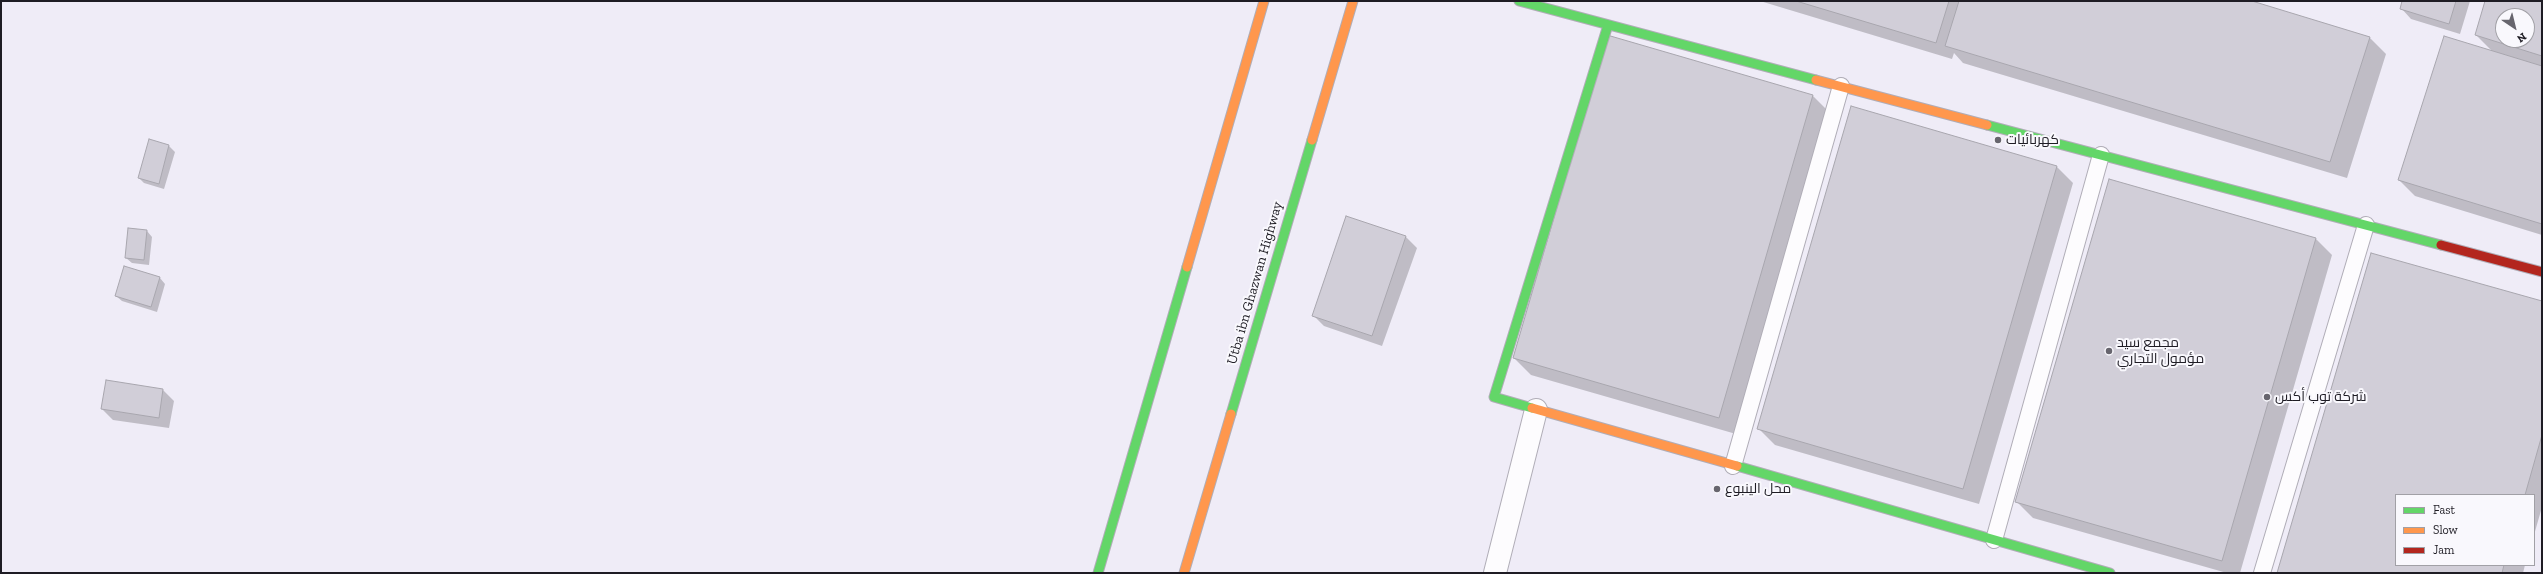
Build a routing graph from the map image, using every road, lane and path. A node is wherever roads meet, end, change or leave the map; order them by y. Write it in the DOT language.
graph roads {
  1 [pos="1264,1"];
  2 [pos="1353,1"];
  3 [pos="1519,1"];
  4 [pos="1608,24"];
  5 [pos="1841,86"];
  6 [pos="2101,155"];
  7 [pos="2366,225"];
  8 [pos="2542,272"];
  9 [pos="1536,410"];
  10 [pos="1733,466"];
  11 [pos="1994,540"];
  12 [pos="1098,573"];
  13 [pos="1184,573"];
  14 [pos="1495,573"];
  15 [pos="2110,573"];
  16 [pos="2262,573"];
  1 -- 12 [label="main road"];
  2 -- 13 [label="main road, Utba ibn Ghazwan Highway"];
  3 -- 4 [label="main road"];
  4 -- 5 [label="main road"];
  4 -- 9 [label="main road"];
  5 -- 6 [label="main road"];
  5 -- 10 [label="lane"];
  6 -- 7 [label="main road"];
  6 -- 11 [label="lane"];
  7 -- 8 [label="main road"];
  7 -- 16 [label="lane"];
  9 -- 10 [label="main road"];
  9 -- 14 [label="street"];
  10 -- 11 [label="main road"];
  11 -- 15 [label="main road"];
}
